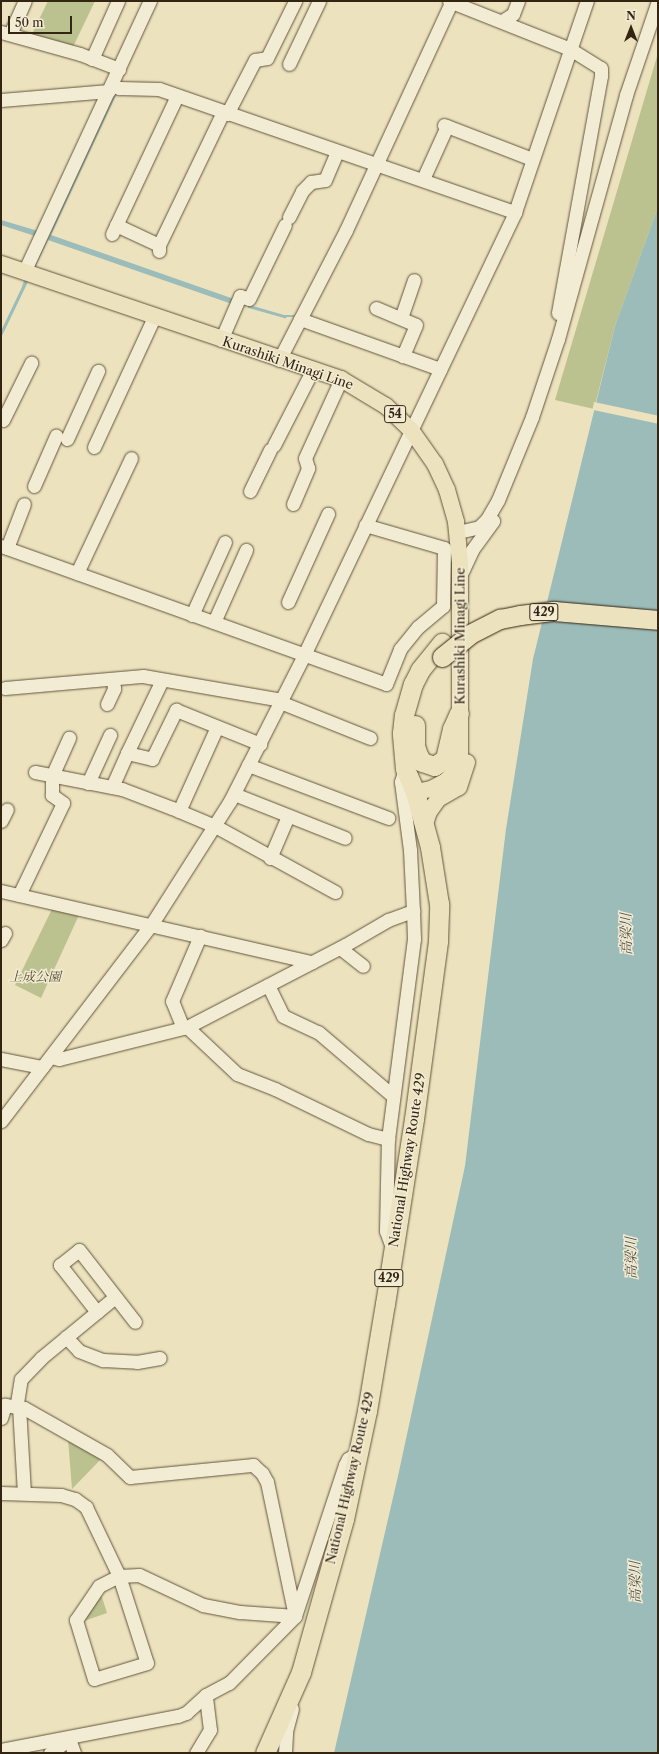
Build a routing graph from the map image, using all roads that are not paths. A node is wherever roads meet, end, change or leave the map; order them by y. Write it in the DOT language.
graph roads {
  1 [pos="25,1"];
  2 [pos="118,1"];
  3 [pos="150,1"];
  4 [pos="295,1"];
  5 [pos="319,1"];
  6 [pos="451,1"];
  7 [pos="518,1"];
  8 [pos="587,1"];
  9 [pos="658,1"];
  10 [pos="502,21"];
  11 [pos="5,33"];
  12 [pos="573,51"];
  13 [pos="92,59"];
  14 [pos="289,64"];
  15 [pos="119,69"];
  16 [pos="114,88"];
  17 [pos="177,96"];
  18 [pos="1,100"];
  19 [pos="225,113"];
  20 [pos="337,152"];
  21 [pos="532,159"];
  22 [pos="372,162"];
  23 [pos="422,179"];
  24 [pos="514,212"];
  25 [pos="1,264"];
  26 [pos="24,272"];
  27 [pos="414,280"];
  28 [pos="376,308"];
  29 [pos="154,317"];
  30 [pos="401,318"];
  31 [pos="300,319"];
  32 [pos="558,339"];
  33 [pos="221,340"];
  34 [pos="403,356"];
  35 [pos="279,360"];
  36 [pos="31,363"];
  37 [pos="313,369"];
  38 [pos="440,369"];
  39 [pos="98,371"];
  40 [pos="341,379"];
  41 [pos="3,420"];
  42 [pos="411,430"];
  43 [pos="94,447"];
  44 [pos="131,458"];
  45 [pos="508,476"];
  46 [pos="34,486"];
  47 [pos="250,490"];
  48 [pos="24,504"];
  49 [pos="293,504"];
  50 [pos="328,514"];
  51 [pos="369,527"];
  52 [pos="458,532"];
  53 [pos="225,542"];
  54 [pos="4,547"];
  55 [pos="246,550"];
  56 [pos="77,573"];
  57 [pos="460,575"];
  58 [pos="288,602"];
  59 [pos="658,612"];
  60 [pos="192,615"];
  61 [pos="658,620"];
  62 [pos="214,622"];
  63 [pos="442,650"];
  64 [pos="304,655"];
  65 [pos="113,682"];
  66 [pos="161,682"];
  67 [pos="5,688"];
  68 [pos="281,701"];
  69 [pos="416,703"];
  70 [pos="107,704"];
  71 [pos="459,713"];
  72 [pos="217,727"];
  73 [pos="459,732"];
  74 [pos="110,735"];
  75 [pos="68,738"];
  76 [pos="370,738"];
  77 [pos="260,744"];
  78 [pos="127,753"];
  79 [pos="248,765"];
  80 [pos="405,769"];
  81 [pos="35,772"];
  82 [pos="52,776"];
  83 [pos="88,783"];
  84 [pos="112,787"];
  85 [pos="415,792"];
  86 [pos="234,794"];
  87 [pos="7,809"];
  88 [pos="179,811"];
  89 [pos="288,816"];
  90 [pos="388,818"];
  91 [pos="1,821"];
  92 [pos="215,826"];
  93 [pos="424,827"];
  94 [pos="345,838"];
  95 [pos="270,858"];
  96 [pos="1,891"];
  97 [pos="335,892"];
  98 [pos="19,895"];
  99 [pos="413,911"];
  100 [pos="151,925"];
  101 [pos="200,936"];
  102 [pos="340,948"];
  103 [pos="312,962"];
  104 [pos="363,966"];
  105 [pos="268,985"];
  106 [pos="185,1028"];
  107 [pos="1,1058"];
  108 [pos="47,1062"];
  109 [pos="393,1096"];
  110 [pos="1,1121"];
  111 [pos="388,1139"];
  112 [pos="393,1251"];
  113 [pos="115,1297"];
  114 [pos="97,1312"];
  115 [pos="134,1322"];
  116 [pos="66,1337"];
  117 [pos="160,1358"];
  118 [pos="19,1406"];
  119 [pos="1,1418"];
  120 [pos="359,1452"];
  121 [pos="1,1493"];
  122 [pos="24,1493"];
  123 [pos="119,1576"];
  124 [pos="295,1616"];
  125 [pos="206,1695"];
  126 [pos="69,1739"];
  127 [pos="1,1750"];
  128 [pos="273,1751"];
  129 [pos="50,1753"];
  130 [pos="74,1753"];
  131 [pos="196,1753"];
  1 -- 11 [label="street"];
  2 -- 13 [label="street"];
  3 -- 15 [label="street"];
  4 -- 19 [label="street"];
  5 -- 14 [label="street"];
  6 -- 10 [label="street"];
  6 -- 22 [label="street"];
  7 -- 10 [label="street"];
  8 -- 12 [label="street"];
  9 -- 32 [label="street"];
  10 -- 12 [label="street"];
  11 -- 13 [label="street"];
  12 -- 21 [label="street"];
  12 -- 32 [label="street"];
  13 -- 15 [label="street"];
  15 -- 16 [label="street"];
  16 -- 17 [label="street"];
  16 -- 18 [label="street"];
  16 -- 26 [label="street"];
  17 -- 19 [label="street"];
  17 -- 19 [label="street"];
  19 -- 20 [label="street"];
  20 -- 22 [label="street"];
  20 -- 33 [label="street"];
  21 -- 23 [label="street"];
  21 -- 24 [label="street"];
  22 -- 23 [label="street"];
  22 -- 31 [label="street"];
  23 -- 24 [label="street"];
  24 -- 38 [label="street"];
  25 -- 26 [label="main road, Kurashiki Minagi Line / 54"];
  26 -- 29 [label="main road, Kurashiki Minagi Line / 54"];
  27 -- 30 [label="street"];
  28 -- 30 [label="street"];
  29 -- 33 [label="main road, Kurashiki Minagi Line / 54"];
  29 -- 43 [label="street"];
  30 -- 34 [label="street"];
  31 -- 34 [label="street"];
  31 -- 35 [label="street"];
  32 -- 45 [label="street"];
  33 -- 35 [label="main road, Kurashiki Minagi Line / 54"];
  34 -- 38 [label="street"];
  35 -- 37 [label="main road, Kurashiki Minagi Line / 54"];
  36 -- 41 [label="street"];
  37 -- 40 [label="main road, Kurashiki Minagi Line / 54"];
  37 -- 47 [label="street"];
  38 -- 42 [label="street"];
  39 -- 46 [label="street"];
  40 -- 42 [label="main road, Kurashiki Minagi Line / 54"];
  40 -- 49 [label="street"];
  42 -- 51 [label="street"];
  42 -- 52 [label="main road, Kurashiki Minagi Line / 54"];
  44 -- 56 [label="street"];
  45 -- 52 [label="street"];
  45 -- 57 [label="street"];
  48 -- 54 [label="street"];
  50 -- 58 [label="street"];
  51 -- 64 [label="street"];
  51 -- 64 [label="street"];
  52 -- 57 [label="main road, Kurashiki Minagi Line / 54"];
  53 -- 60 [label="street"];
  54 -- 56 [label="street"];
  55 -- 62 [label="street"];
  56 -- 60 [label="street"];
  57 -- 71 [label="main road, Kurashiki Minagi Line / 54"];
  59 -- 63 [label="highway, National Highway Route 429 / 429"];
  60 -- 62 [label="street"];
  61 -- 63 [label="highway, National Highway Route 429 / 429, bridge"];
  62 -- 64 [label="street"];
  63 -- 69 [label="highway, National Highway Route 429 / 429"];
  63 -- 80 [label="highway, National Highway Route 429 / 429"];
  64 -- 68 [label="street"];
  65 -- 66 [label="street"];
  65 -- 67 [label="street"];
  65 -- 70 [label="street"];
  66 -- 68 [label="street"];
  66 -- 78 [label="street"];
  68 -- 76 [label="street"];
  68 -- 77 [label="street"];
  69 -- 71 [label="highway"];
  69 -- 85 [label="highway, National Highway Route 429 / 429"];
  71 -- 73 [label="main road, Kurashiki Minagi Line / 54"];
  72 -- 77 [label="street"];
  72 -- 78 [label="street"];
  72 -- 88 [label="street"];
  73 -- 85 [label="main road, Kurashiki Minagi Line / 54"];
  73 -- 93 [label="main road"];
  74 -- 83 [label="street"];
  75 -- 82 [label="street"];
  77 -- 79 [label="street"];
  78 -- 84 [label="street"];
  79 -- 86 [label="street"];
  79 -- 90 [label="street"];
  80 -- 85 [label="highway, National Highway Route 429 / 429"];
  80 -- 99 [label="street"];
  81 -- 82 [label="street"];
  82 -- 83 [label="street"];
  82 -- 98 [label="street"];
  83 -- 84 [label="street"];
  84 -- 88 [label="street"];
  85 -- 93 [label="highway, National Highway Route 429 / 429"];
  86 -- 89 [label="street"];
  86 -- 92 [label="street"];
  87 -- 91 [label="street"];
  88 -- 92 [label="street"];
  89 -- 94 [label="street"];
  89 -- 95 [label="street"];
  92 -- 95 [label="street"];
  92 -- 100 [label="street"];
  93 -- 112 [label="highway, National Highway Route 429 / 429"];
  95 -- 97 [label="street"];
  96 -- 98 [label="street"];
  98 -- 100 [label="street"];
  99 -- 102 [label="street"];
  99 -- 109 [label="street"];
  100 -- 101 [label="street"];
  100 -- 108 [label="street"];
  101 -- 103 [label="street"];
  101 -- 106 [label="street"];
  102 -- 103 [label="street"];
  102 -- 104 [label="street"];
  103 -- 105 [label="street"];
  105 -- 106 [label="street"];
  105 -- 109 [label="street"];
  106 -- 108 [label="street"];
  106 -- 111 [label="street"];
  107 -- 108 [label="street"];
  108 -- 110 [label="street"];
  109 -- 111 [label="street"];
  111 -- 112 [label="street"];
  112 -- 120 [label="highway, National Highway Route 429 / 429"];
  113 -- 114 [label="street"];
  113 -- 114 [label="street"];
  113 -- 115 [label="street"];
  114 -- 116 [label="street"];
  116 -- 117 [label="street"];
  116 -- 118 [label="street"];
  118 -- 119 [label="street"];
  118 -- 122 [label="street"];
  118 -- 124 [label="street"];
  120 -- 124 [label="street"];
  120 -- 128 [label="highway, National Highway Route 429 / 429"];
  121 -- 122 [label="street"];
  122 -- 123 [label="street"];
  123 -- 123 [label="street"];
  123 -- 124 [label="street"];
  124 -- 125 [label="street"];
  125 -- 126 [label="street"];
  125 -- 131 [label="street"];
  126 -- 127 [label="street"];
  126 -- 129 [label="street"];
  126 -- 130 [label="street"];
}
